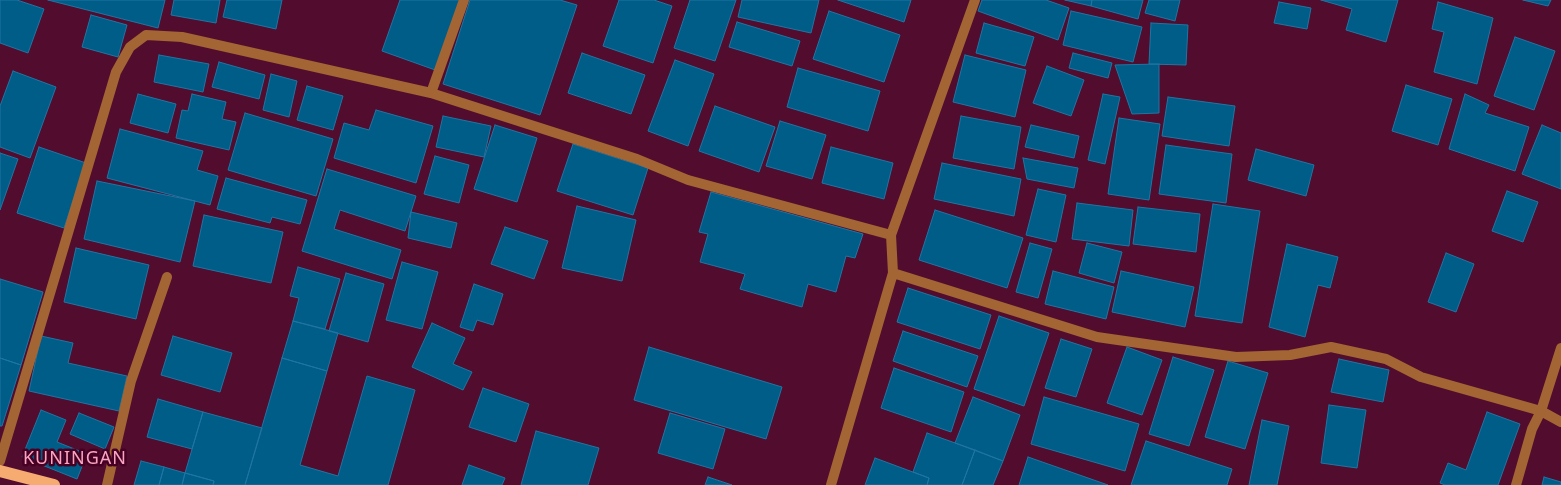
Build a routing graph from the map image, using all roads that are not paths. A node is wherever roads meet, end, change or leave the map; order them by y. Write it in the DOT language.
graph roads {
  1 [pos="464,0"];
  2 [pos="975,0"];
  3 [pos="432,93"];
  4 [pos="890,235"];
  5 [pos="893,272"];
  6 [pos="166,277"];
  7 [pos="1561,348"];
  8 [pos="1541,412"];
  9 [pos="1561,422"];
  10 [pos="0,460"];
  11 [pos="0,471"];
  12 [pos="54,485"];
  13 [pos="107,485"];
  14 [pos="831,485"];
  15 [pos="1516,485"];
  1 -- 3 [label="street"];
  2 -- 4 [label="street"];
  3 -- 4 [label="street"];
  3 -- 10 [label="street"];
  4 -- 5 [label="street"];
  5 -- 8 [label="street"];
  5 -- 14 [label="street"];
  6 -- 13 [label="street"];
  7 -- 8 [label="street"];
  8 -- 9 [label="street"];
  8 -- 15 [label="street"];
  11 -- 12 [label="main road"];
}
